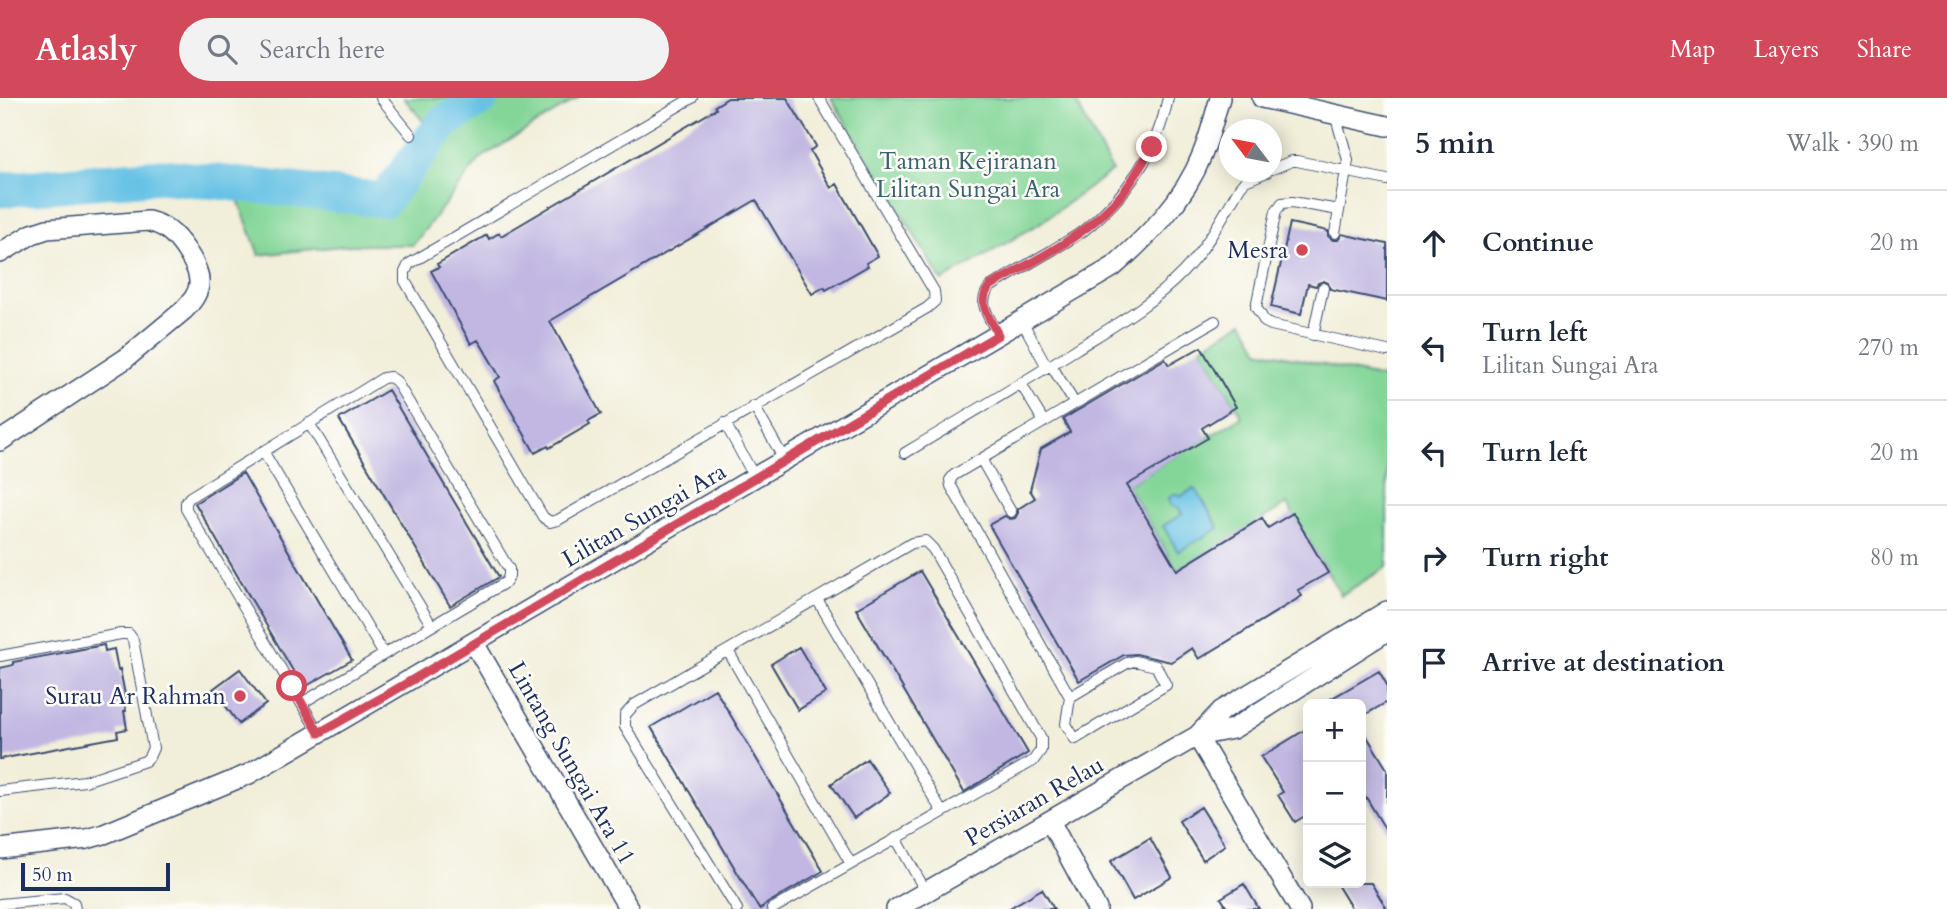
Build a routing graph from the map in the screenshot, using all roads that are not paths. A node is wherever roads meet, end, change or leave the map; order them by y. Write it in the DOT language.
graph roads {
  1 [pos="382,98"];
  2 [pos="692,98"];
  3 [pos="819,98"];
  4 [pos="1168,98"];
  5 [pos="1220,98"];
  6 [pos="1262,98"];
  7 [pos="1335,114"];
  8 [pos="1387,126"];
  9 [pos="411,135"];
  10 [pos="1282,166"];
  11 [pos="1347,171"];
  12 [pos="1387,180"];
  13 [pos="1244,182"];
  14 [pos="1339,210"];
  15 [pos="1335,233"];
  16 [pos="0,253"];
  17 [pos="1323,288"];
  18 [pos="1021,321"];
  19 [pos="1214,321"];
  20 [pos="998,335"];
  21 [pos="1313,335"];
  22 [pos="1387,351"];
  23 [pos="1049,366"];
  24 [pos="1021,384"];
  25 [pos="1074,404"];
  26 [pos="754,406"];
  27 [pos="1044,422"];
  28 [pos="309,423"];
  29 [pos="725,423"];
  30 [pos="0,441"];
  31 [pos="263,451"];
  32 [pos="905,453"];
  33 [pos="981,459"];
  34 [pos="785,461"];
  35 [pos="756,478"];
  36 [pos="1012,512"];
  37 [pos="817,598"];
  38 [pos="1387,611"];
  39 [pos="432,626"];
  40 [pos="1387,631"];
  41 [pos="474,643"];
  42 [pos="728,650"];
  43 [pos="383,653"];
  44 [pos="0,656"];
  45 [pos="1070,697"];
  46 [pos="302,703"];
  47 [pos="319,733"];
  48 [pos="1197,736"];
  49 [pos="0,791"];
  50 [pos="942,812"];
  51 [pos="1050,821"];
  52 [pos="896,838"];
  53 [pos="0,849"];
  54 [pos="851,864"];
  55 [pos="926,892"];
  56 [pos="0,904"];
  57 [pos="75,909"];
  58 [pos="629,909"];
  59 [pos="737,909"];
  60 [pos="772,909"];
  61 [pos="896,909"];
  62 [pos="1097,909"];
  63 [pos="1300,909"];
  1 -- 9 [label="lane"];
  2 -- 29 [label="lane"];
  3 -- 26 [label="lane"];
  4 -- 20 [label="lane"];
  5 -- 18 [label="street, Lilitan Sungai Ara"];
  6 -- 7 [label="street"];
  7 -- 8 [label="street"];
  7 -- 11 [label="lane"];
  10 -- 11 [label="lane"];
  11 -- 12 [label="lane"];
  11 -- 14 [label="lane"];
  13 -- 23 [label="lane"];
  14 -- 15 [label="lane"];
  14 -- 21 [label="lane"];
  16 -- 30 [label="street"];
  17 -- 21 [label="lane"];
  18 -- 20 [label="street, Lilitan Sungai Ara"];
  18 -- 23 [label="lane"];
  19 -- 25 [label="lane"];
  20 -- 34 [label="street, Lilitan Sungai Ara"];
  21 -- 22 [label="lane"];
  23 -- 24 [label="lane"];
  23 -- 25 [label="lane"];
  24 -- 27 [label="lane"];
  24 -- 32 [label="lane"];
  25 -- 27 [label="lane"];
  26 -- 29 [label="lane"];
  26 -- 34 [label="lane"];
  27 -- 33 [label="lane"];
  28 -- 31 [label="lane"];
  28 -- 39 [label="lane"];
  28 -- 39 [label="lane"];
  29 -- 35 [label="lane"];
  31 -- 43 [label="lane"];
  31 -- 46 [label="lane"];
  33 -- 36 [label="lane"];
  33 -- 45 [label="lane"];
  34 -- 35 [label="street, Lilitan Sungai Ara"];
  35 -- 41 [label="street, Lilitan Sungai Ara"];
  37 -- 42 [label="lane"];
  37 -- 50 [label="lane"];
  37 -- 50 [label="lane"];
  38 -- 48 [label="street, Persiaran Relau"];
  39 -- 43 [label="lane"];
  40 -- 48 [label="street, Persiaran Relau"];
  41 -- 47 [label="street, Lilitan Sungai Ara"];
  41 -- 58 [label="street, Lintang Sungai Ara 11"];
  42 -- 54 [label="lane"];
  42 -- 59 [label="lane"];
  43 -- 46 [label="lane"];
  44 -- 49 [label="lane"];
  45 -- 45 [label="lane"];
  46 -- 47 [label="lane"];
  47 -- 53 [label="street, Lilitan Sungai Ara"];
  48 -- 51 [label="street, Persiaran Relau"];
  48 -- 63 [label="street"];
  50 -- 52 [label="lane"];
  51 -- 55 [label="street, Persiaran Relau"];
  51 -- 62 [label="street"];
  52 -- 54 [label="lane"];
  52 -- 55 [label="lane"];
  54 -- 60 [label="lane"];
  55 -- 61 [label="street, Persiaran Relau"];
  56 -- 57 [label="lane"];
}
